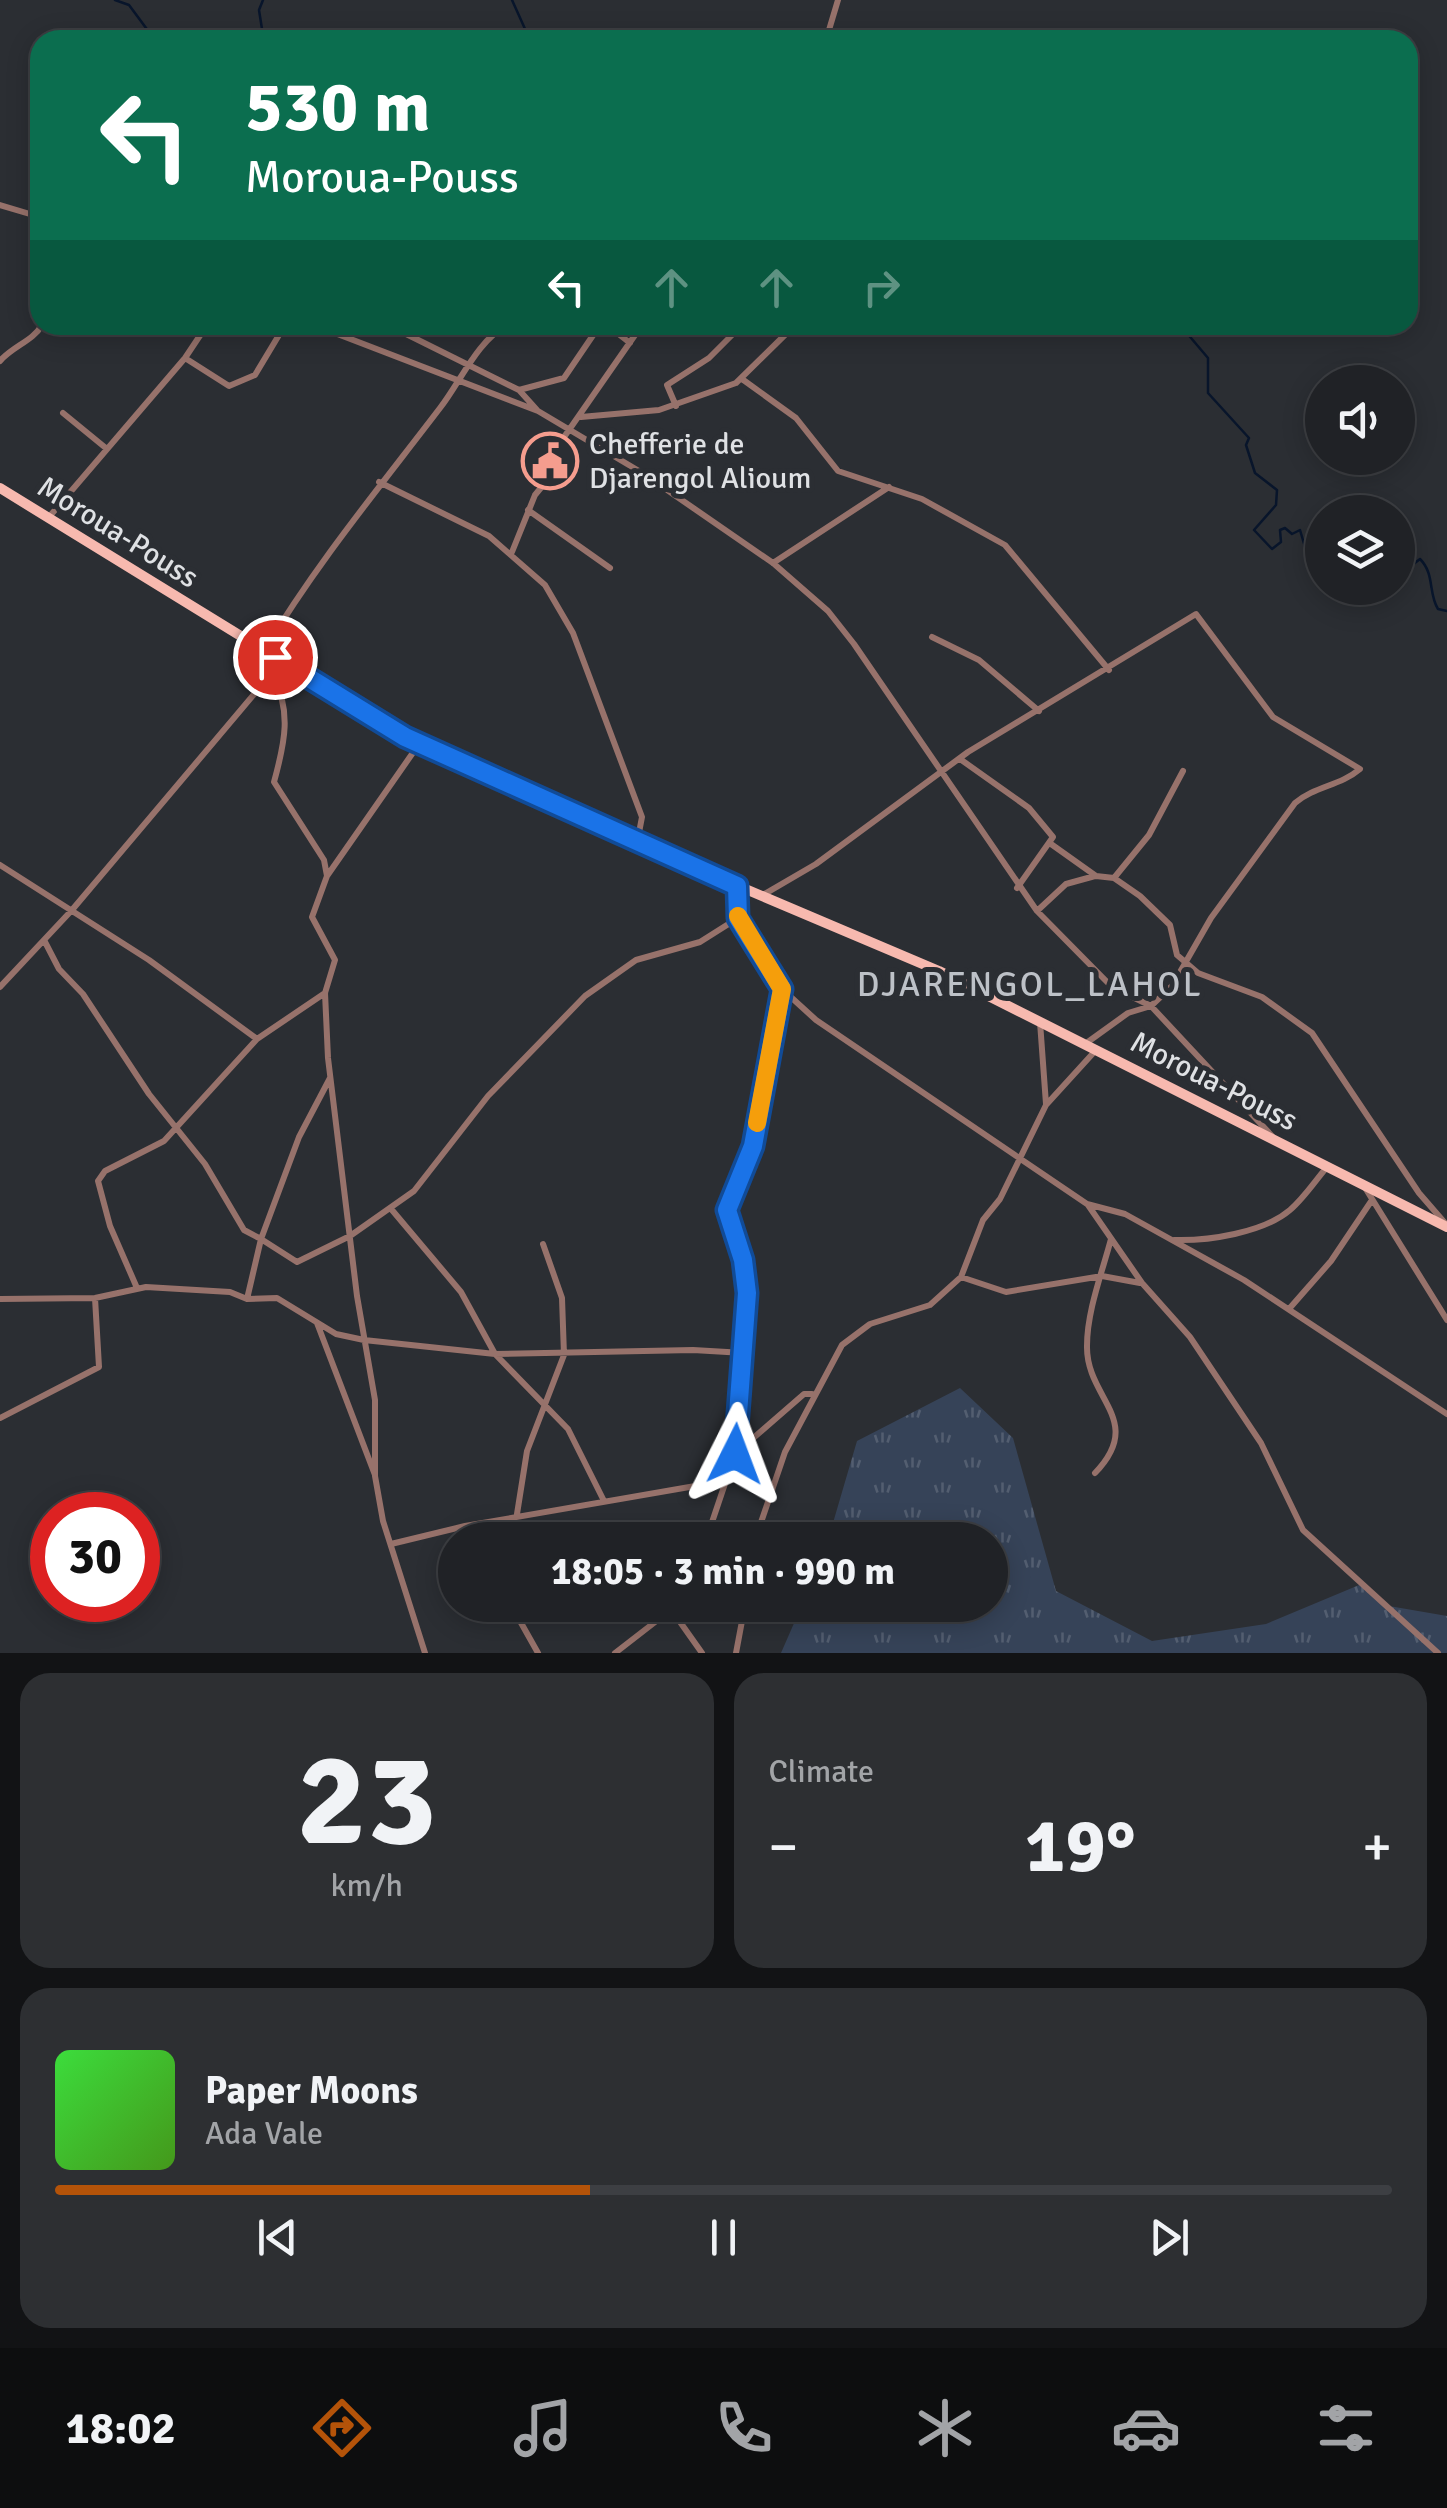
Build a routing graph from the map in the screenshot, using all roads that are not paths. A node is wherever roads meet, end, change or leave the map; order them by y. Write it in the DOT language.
graph roads {
  1 [pos="838,0"];
  2 [pos="829,30"];
  3 [pos="0,205"];
  4 [pos="30,214"];
  5 [pos="36,335"];
  6 [pos="200,335"];
  7 [pos="279,335"];
  8 [pos="341,335"];
  9 [pos="347,335"];
  10 [pos="410,335"];
  11 [pos="491,335"];
  12 [pos="596,335"];
  13 [pos="618,335"];
  14 [pos="635,335"];
  15 [pos="732,335"];
  16 [pos="785,335"];
  17 [pos="349,338"];
  18 [pos="630,343"];
  19 [pos="185,358"];
  20 [pos="0,361"];
  21 [pos="471,363"];
  22 [pos="742,379"];
  23 [pos="461,380"];
  24 [pos="519,390"];
  25 [pos="676,406"];
  26 [pos="538,411"];
  27 [pos="63,413"];
  28 [pos="580,417"];
  29 [pos="568,432"];
  30 [pos="107,449"];
  31 [pos="378,482"];
  32 [pos="890,486"];
  33 [pos="0,488"];
  34 [pos="528,510"];
  35 [pos="48,518"];
  36 [pos="512,552"];
  37 [pos="773,563"];
  38 [pos="610,568"];
  39 [pos="932,637"];
  40 [pos="269,654"];
  41 [pos="1109,670"];
  42 [pos="272,673"];
  43 [pos="1039,712"];
  44 [pos="420,743"];
  45 [pos="960,760"];
  46 [pos="1182,771"];
  47 [pos="942,774"];
  48 [pos="637,843"];
  49 [pos="1051,844"];
  50 [pos="0,865"];
  51 [pos="327,876"];
  52 [pos="1096,876"];
  53 [pos="1114,878"];
  54 [pos="737,886"];
  55 [pos="1017,888"];
  56 [pos="763,895"];
  57 [pos="72,910"];
  58 [pos="1037,911"];
  59 [pos="738,918"];
  60 [pos="44,940"];
  61 [pos="1184,963"];
  62 [pos="0,986"];
  63 [pos="782,989"];
  64 [pos="324,993"];
  65 [pos="1151,1006"];
  66 [pos="1040,1021"];
  67 [pos="257,1039"];
  68 [pos="1085,1044"];
  69 [pos="1097,1050"];
  70 [pos="331,1076"];
  71 [pos="1046,1105"];
  72 [pos="178,1130"];
  73 [pos="1273,1137"];
  74 [pos="1020,1158"];
  75 [pos="1327,1166"];
  76 [pos="1363,1186"];
  77 [pos="1372,1200"];
  78 [pos="1087,1204"];
  79 [pos="392,1210"];
  80 [pos="1447,1226"];
  81 [pos="350,1236"];
  82 [pos="1111,1238"];
  83 [pos="261,1239"];
  84 [pos="1173,1240"];
  85 [pos="543,1244"];
  86 [pos="1102,1276"];
  87 [pos="961,1278"];
  88 [pos="1142,1283"];
  89 [pos="137,1288"];
  90 [pos="95,1298"];
  91 [pos="0,1299"];
  92 [pos="247,1299"];
  93 [pos="1289,1309"];
  94 [pos="1447,1320"];
  95 [pos="317,1322"];
  96 [pos="364,1340"];
  97 [pos="744,1353"];
  98 [pos="494,1354"];
  99 [pos="564,1355"];
  100 [pos="812,1394"];
  101 [pos="544,1402"];
  102 [pos="1447,1414"];
  103 [pos="0,1418"];
  104 [pos="735,1454"];
  105 [pos="1095,1474"];
  106 [pos="375,1476"];
  107 [pos="725,1480"];
  108 [pos="604,1501"];
  109 [pos="517,1514"];
  110 [pos="482,1522"];
  111 [pos="712,1522"];
  112 [pos="761,1522"];
  113 [pos="438,1533"];
  114 [pos="391,1544"];
  115 [pos="521,1622"];
  116 [pos="656,1622"];
  117 [pos="683,1622"];
  118 [pos="742,1622"];
  119 [pos="425,1653"];
  120 [pos="538,1653"];
  121 [pos="615,1653"];
  122 [pos="702,1653"];
  123 [pos="736,1653"];
  124 [pos="1438,1653"];
  1 -- 2 [label="street"];
  3 -- 4 [label="street"];
  5 -- 20 [label="street"];
  6 -- 19 [label="street"];
  7 -- 19 [label="street"];
  8 -- 17 [label="street"];
  9 -- 17 [label="street"];
  10 -- 21 [label="street"];
  11 -- 21 [label="street"];
  12 -- 24 [label="street"];
  13 -- 18 [label="street"];
  14 -- 18 [label="street"];
  15 -- 25 [label="street"];
  16 -- 22 [label="street"];
  17 -- 23 [label="street"];
  18 -- 28 [label="street"];
  19 -- 30 [label="street"];
  21 -- 23 [label="street"];
  21 -- 24 [label="street"];
  22 -- 25 [label="street"];
  22 -- 32 [label="street"];
  23 -- 26 [label="street"];
  23 -- 31 [label="street"];
  24 -- 26 [label="street"];
  25 -- 28 [label="street"];
  26 -- 29 [label="street"];
  27 -- 30 [label="street"];
  28 -- 29 [label="street"];
  29 -- 34 [label="street"];
  29 -- 37 [label="street"];
  30 -- 35 [label="street"];
  31 -- 36 [label="street"];
  31 -- 40 [label="street"];
  32 -- 37 [label="street"];
  32 -- 41 [label="street"];
  33 -- 35 [label="main road, Moroua-Pouss"];
  34 -- 36 [label="street"];
  34 -- 38 [label="street"];
  35 -- 40 [label="main road, Moroua-Pouss"];
  36 -- 48 [label="street"];
  37 -- 47 [label="street"];
  39 -- 43 [label="street"];
  40 -- 42 [label="street"];
  40 -- 44 [label="main road, Moroua-Pouss"];
  41 -- 43 [label="street"];
  41 -- 61 [label="street"];
  42 -- 51 [label="street"];
  42 -- 57 [label="street"];
  43 -- 45 [label="street"];
  44 -- 48 [label="main road, Moroua-Pouss"];
  44 -- 51 [label="street"];
  45 -- 47 [label="street"];
  45 -- 49 [label="street"];
  46 -- 53 [label="street"];
  47 -- 55 [label="street"];
  47 -- 56 [label="street"];
  48 -- 54 [label="main road, Moroua-Pouss"];
  49 -- 52 [label="street"];
  49 -- 55 [label="street"];
  50 -- 57 [label="street"];
  51 -- 64 [label="street"];
  52 -- 53 [label="street"];
  52 -- 58 [label="street"];
  53 -- 61 [label="street"];
  54 -- 56 [label="main road, Moroua-Pouss"];
  54 -- 59 [label="street"];
  55 -- 58 [label="street"];
  56 -- 66 [label="main road, Moroua-Pouss"];
  57 -- 60 [label="street"];
  57 -- 67 [label="street"];
  58 -- 65 [label="street"];
  59 -- 63 [label="street"];
  59 -- 79 [label="street"];
  60 -- 62 [label="street"];
  60 -- 72 [label="street"];
  61 -- 65 [label="street"];
  61 -- 80 [label="street"];
  63 -- 74 [label="street"];
  63 -- 97 [label="street"];
  64 -- 67 [label="street"];
  64 -- 70 [label="street"];
  65 -- 68 [label="street"];
  65 -- 73 [label="street"];
  66 -- 68 [label="main road, Moroua-Pouss"];
  66 -- 71 [label="street"];
  67 -- 72 [label="street"];
  68 -- 69 [label="main road, Moroua-Pouss"];
  69 -- 71 [label="street"];
  69 -- 73 [label="main road, Moroua-Pouss"];
  70 -- 81 [label="street"];
  70 -- 83 [label="street"];
  71 -- 74 [label="street"];
  72 -- 83 [label="street"];
  72 -- 89 [label="street"];
  73 -- 75 [label="main road, Moroua-Pouss"];
  74 -- 78 [label="street"];
  74 -- 87 [label="street"];
  75 -- 76 [label="main road, Moroua-Pouss"];
  75 -- 84 [label="street"];
  76 -- 77 [label="street"];
  76 -- 80 [label="main road, Moroua-Pouss"];
  77 -- 93 [label="street"];
  77 -- 94 [label="street"];
  78 -- 82 [label="street"];
  78 -- 84 [label="street"];
  79 -- 81 [label="street"];
  79 -- 98 [label="street"];
  81 -- 83 [label="street"];
  81 -- 96 [label="street"];
  82 -- 86 [label="street"];
  82 -- 88 [label="street"];
  83 -- 92 [label="street"];
  84 -- 93 [label="street"];
  85 -- 99 [label="street"];
  86 -- 87 [label="street"];
  86 -- 88 [label="street"];
  86 -- 105 [label="street"];
  87 -- 100 [label="street"];
  88 -- 124 [label="street"];
  89 -- 90 [label="street"];
  89 -- 92 [label="street"];
  90 -- 91 [label="street"];
  90 -- 103 [label="street"];
  92 -- 95 [label="street"];
  93 -- 102 [label="street"];
  95 -- 96 [label="street"];
  95 -- 106 [label="street"];
  96 -- 98 [label="street"];
  96 -- 106 [label="street"];
  97 -- 99 [label="street"];
  97 -- 104 [label="street"];
  98 -- 99 [label="street"];
  98 -- 101 [label="street"];
  99 -- 101 [label="street"];
  100 -- 104 [label="street"];
  100 -- 112 [label="street"];
  101 -- 108 [label="street"];
  101 -- 109 [label="street"];
  104 -- 107 [label="street"];
  106 -- 114 [label="street"];
  107 -- 108 [label="street"];
  107 -- 111 [label="street"];
  108 -- 109 [label="street"];
  109 -- 110 [label="street"];
  113 -- 114 [label="street"];
  114 -- 119 [label="street"];
  115 -- 120 [label="street"];
  116 -- 121 [label="street"];
  117 -- 122 [label="street"];
  118 -- 123 [label="street"];
}
